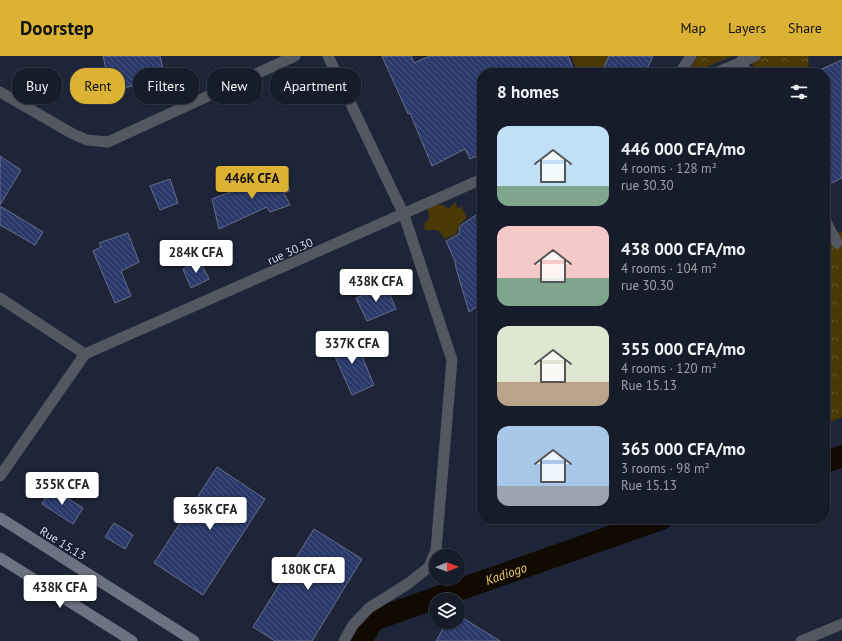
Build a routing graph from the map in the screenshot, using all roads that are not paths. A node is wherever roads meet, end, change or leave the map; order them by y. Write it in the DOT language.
graph roads {
  1 [pos="295,56"];
  2 [pos="328,56"];
  3 [pos="691,56"];
  4 [pos="755,56"];
  5 [pos="741,61"];
  6 [pos="683,68"];
  7 [pos="726,68"];
  8 [pos="745,68"];
  9 [pos="0,92"];
  10 [pos="477,181"];
  11 [pos="404,215"];
  12 [pos="830,230"];
  13 [pos="837,243"];
  14 [pos="0,298"];
  15 [pos="85,354"];
  16 [pos="0,476"];
  17 [pos="0,518"];
  18 [pos="0,558"];
  19 [pos="842,624"];
  20 [pos="132,641"];
  21 [pos="194,641"];
  22 [pos="344,641"];
  23 [pos="801,641"];
  1 -- 9 [label="street"];
  2 -- 11 [label="street"];
  3 -- 6 [label="street"];
  4 -- 5 [label="street"];
  5 -- 7 [label="street"];
  5 -- 8 [label="street"];
  10 -- 11 [label="street, rue 30.30"];
  11 -- 15 [label="street, rue 30.30"];
  11 -- 22 [label="street"];
  12 -- 13 [label="street"];
  14 -- 15 [label="street"];
  15 -- 16 [label="street"];
  17 -- 21 [label="main road, Rue 15.13"];
  18 -- 20 [label="main road"];
  19 -- 23 [label="street"];
}
